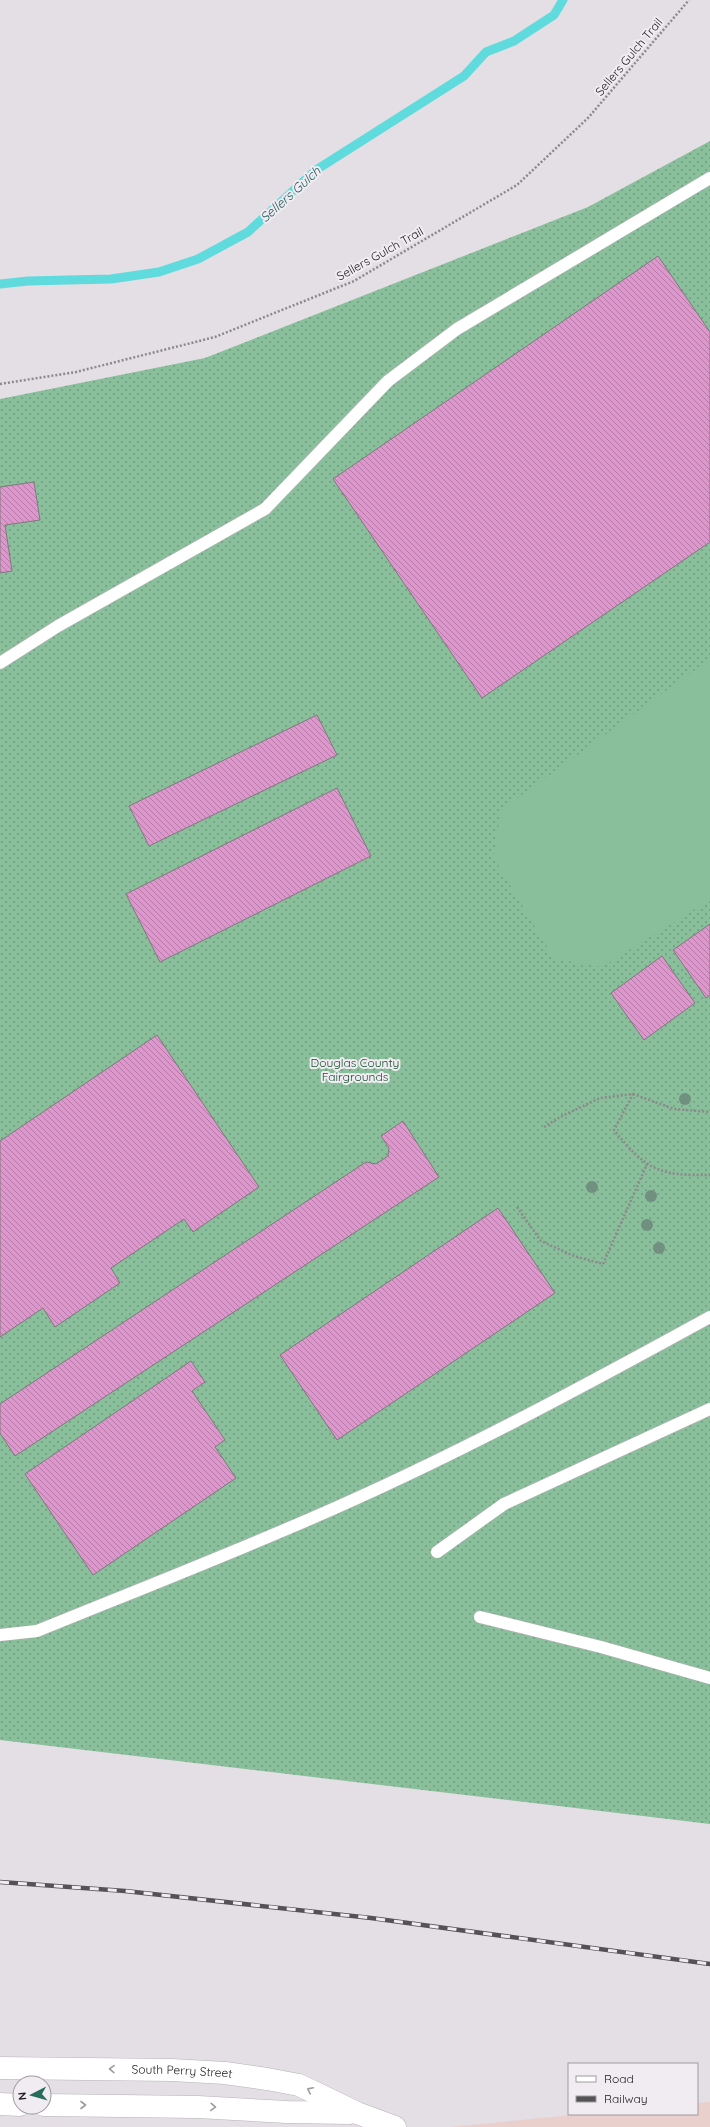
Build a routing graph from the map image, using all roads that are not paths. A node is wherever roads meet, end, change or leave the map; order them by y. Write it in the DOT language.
graph roads {
  1 [pos="710,178"];
  2 [pos="0,663"];
  3 [pos="710,1317"];
  4 [pos="710,1409"];
  5 [pos="437,1552"];
  6 [pos="480,1617"];
  7 [pos="0,1635"];
  8 [pos="710,1678"];
  9 [pos="0,2068"];
  10 [pos="0,2104"];
  11 [pos="12,2105"];
  12 [pos="52,2105"];
  13 [pos="358,2120"];
  14 [pos="395,2127"];
  1 -- 2 [label="lane"];
  3 -- 7 [label="lane"];
  4 -- 5 [label="lane"];
  6 -- 8 [label="lane"];
  13 -- 9 [label="street, South Perry Street, one-way"];
  10 -- 11 [label="street"];
  12 -- 13 [label="street, South Perry Street, one-way"];
  13 -- 14 [label="street, South Perry Street"];
}
